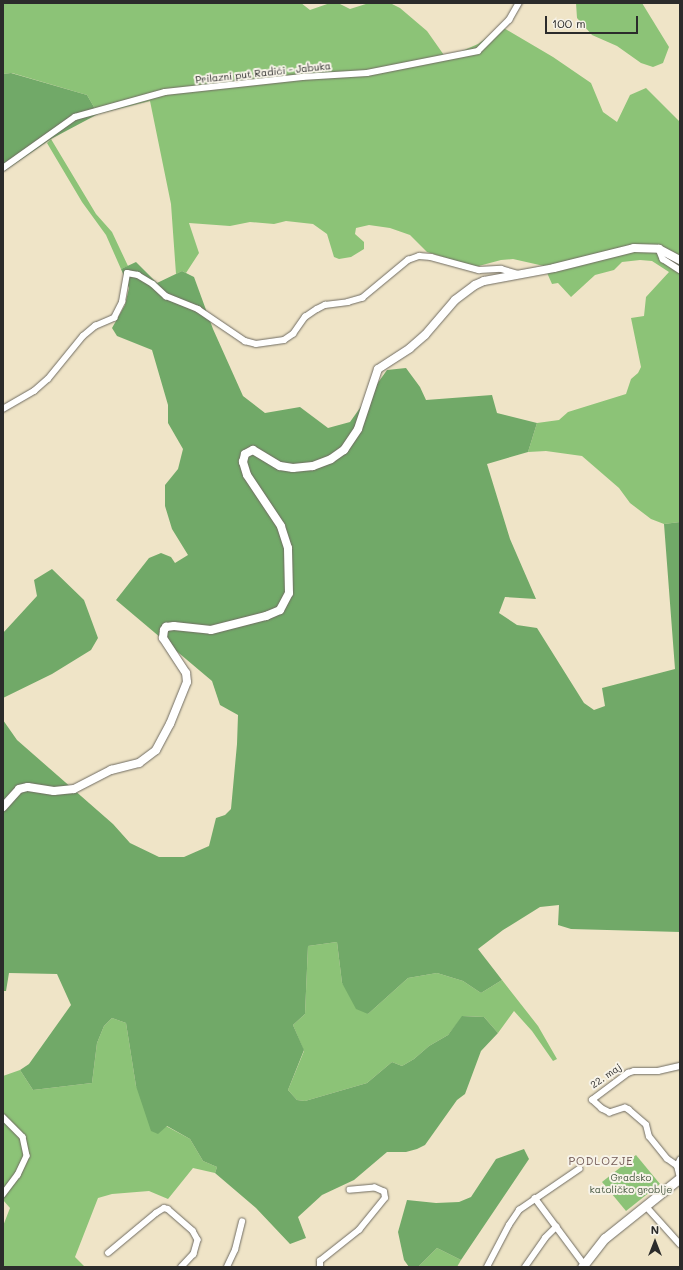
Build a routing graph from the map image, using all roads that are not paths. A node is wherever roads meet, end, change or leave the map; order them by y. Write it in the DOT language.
graph roads {
  1 [pos="519,3"];
  2 [pos="3,168"];
  3 [pos="659,249"];
  4 [pos="680,260"];
  5 [pos="680,270"];
  6 [pos="520,274"];
  7 [pos="3,409"];
  8 [pos="3,807"];
  9 [pos="680,1066"];
  10 [pos="3,1117"];
  11 [pos="679,1163"];
  12 [pos="579,1169"];
  13 [pos="680,1178"];
  14 [pos="350,1190"];
  15 [pos="3,1195"];
  16 [pos="535,1198"];
  17 [pos="646,1206"];
  18 [pos="242,1222"];
  19 [pos="556,1227"];
  20 [pos="680,1244"];
  21 [pos="108,1254"];
  22 [pos="583,1265"];
  23 [pos="182,1267"];
  24 [pos="227,1267"];
  25 [pos="320,1267"];
  26 [pos="487,1267"];
  27 [pos="524,1267"];
  1 -- 2 [label="street, Prilazni put Radići - Jabuka"];
  3 -- 4 [label="main road"];
  3 -- 5 [label="street"];
  3 -- 6 [label="main road"];
  6 -- 7 [label="street"];
  6 -- 8 [label="main road"];
  9 -- 11 [label="street, 22. maj"];
  10 -- 15 [label="street"];
  11 -- 13 [label="street, 22. maj"];
  12 -- 16 [label="street"];
  13 -- 17 [label="main road, 22. maj"];
  14 -- 25 [label="street"];
  16 -- 19 [label="street, 22. maj"];
  16 -- 26 [label="street"];
  17 -- 20 [label="street"];
  17 -- 22 [label="main road, 22. maj"];
  18 -- 24 [label="street"];
  19 -- 22 [label="street, 22. maj"];
  19 -- 27 [label="street"];
  21 -- 23 [label="street"];
}
